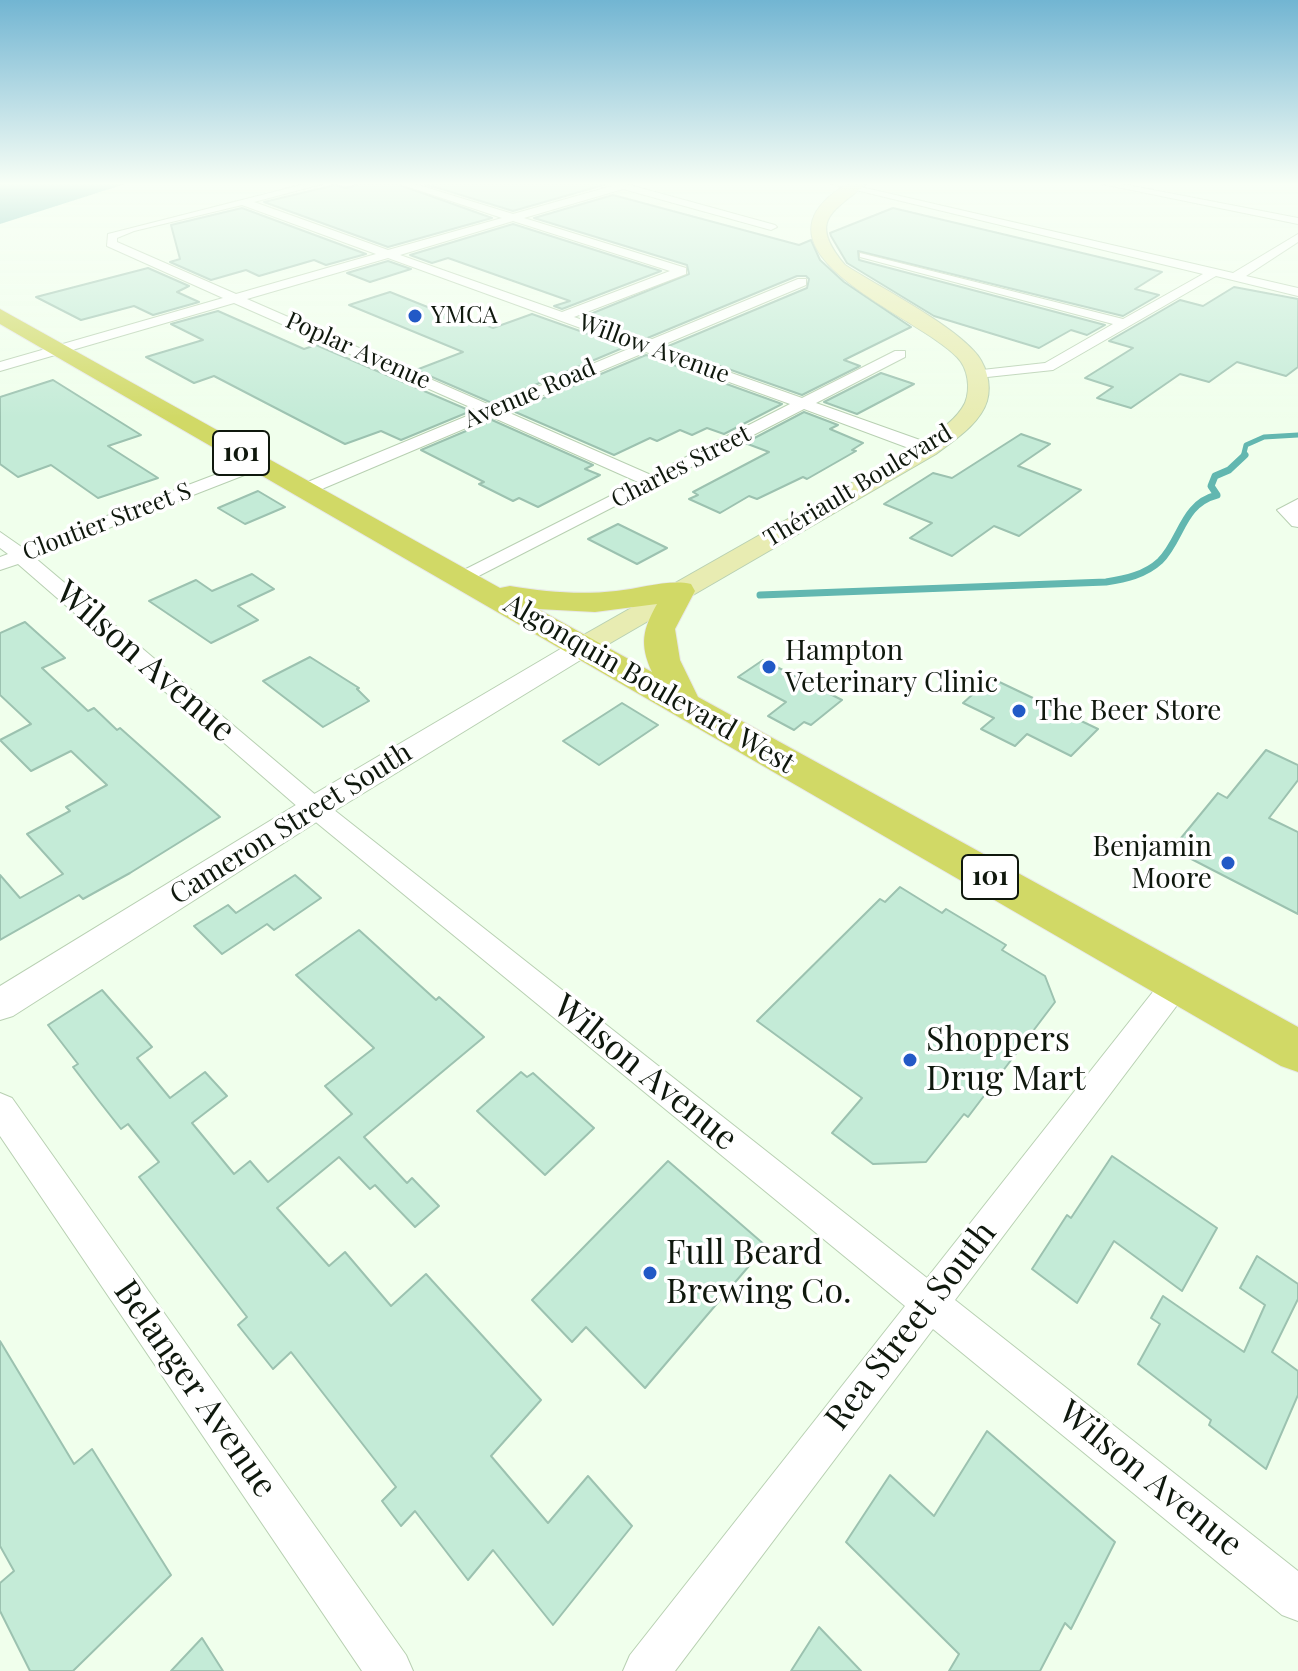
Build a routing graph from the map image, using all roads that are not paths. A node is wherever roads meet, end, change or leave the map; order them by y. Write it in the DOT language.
graph roads {
  1 [pos="153,262"];
  2 [pos="360,262"];
  3 [pos="409,262"];
  4 [pos="654,262"];
  5 [pos="833,262"];
  6 [pos="891,262"];
  7 [pos="1173,262"];
  8 [pos="1259,262"];
  9 [pos="1215,272"];
  10 [pos="1236,277"];
  11 [pos="802,282"];
  12 [pos="1298,292"];
  13 [pos="239,299"];
  14 [pos="0,315"];
  15 [pos="564,316"];
  16 [pos="1123,323"];
  17 [pos="646,345"];
  18 [pos="61,350"];
  19 [pos="900,354"];
  20 [pos="0,367"];
  21 [pos="978,374"];
  22 [pos="806,403"];
  23 [pos="493,410"];
  24 [pos="928,449"];
  25 [pos="259,463"];
  26 [pos="653,482"];
  27 [pos="304,490"];
  28 [pos="1298,504"];
  29 [pos="1298,522"];
  30 [pos="0,538"];
  31 [pos="11,560"];
  32 [pos="473,584"];
  33 [pos="680,591"];
  34 [pos="583,647"];
  35 [pos="683,703"];
  36 [pos="315,808"];
  37 [pos="1177,983"];
  38 [pos="0,1005"];
  39 [pos="1298,1051"];
  40 [pos="0,1108"];
  41 [pos="929,1301"];
  42 [pos="1298,1599"];
  43 [pos="390,1671"];
  44 [pos="646,1671"];
  1 -- 13 [label="street, Poplar Avenue"];
  2 -- 13 [label="street"];
  3 -- 15 [label="street, Willow Avenue"];
  4 -- 15 [label="street"];
  5 -- 21 [label="main road"];
  6 -- 16 [label="street"];
  7 -- 9 [label="street"];
  8 -- 10 [label="street"];
  9 -- 10 [label="street"];
  9 -- 16 [label="street"];
  10 -- 12 [label="street"];
  11 -- 17 [label="street, Avenue Road"];
  13 -- 18 [label="street"];
  13 -- 23 [label="street, Poplar Avenue"];
  14 -- 18 [label="main road, Algonquin Boulevard West / 101"];
  15 -- 17 [label="street, Willow Avenue"];
  16 -- 21 [label="street"];
  17 -- 22 [label="street, Willow Avenue"];
  17 -- 23 [label="street, Avenue Road"];
  18 -- 20 [label="street"];
  18 -- 25 [label="main road, Algonquin Boulevard West / 101"];
  19 -- 22 [label="street, Charles Street"];
  21 -- 24 [label="main road, Thériault Boulevard"];
  22 -- 24 [label="street, Willow Avenue"];
  22 -- 26 [label="street, Charles Street"];
  23 -- 26 [label="street, Poplar Avenue"];
  23 -- 27 [label="street, Avenue Road"];
  24 -- 33 [label="main road, Thériault Boulevard"];
  25 -- 27 [label="main road, Algonquin Boulevard West / 101"];
  25 -- 31 [label="street, Cloutier Street S"];
  26 -- 32 [label="street, Charles Street"];
  27 -- 32 [label="main road, Algonquin Boulevard West / 101"];
  28 -- 29 [label="street"];
  30 -- 31 [label="street, Wilson Avenue"];
  31 -- 36 [label="street, Wilson Avenue"];
  32 -- 33 [label="main road"];
  32 -- 34 [label="main road, Algonquin Boulevard West / 101"];
  33 -- 34 [label="main road, Thériault Boulevard"];
  33 -- 35 [label="main road"];
  34 -- 35 [label="main road, Algonquin Boulevard West / 101"];
  34 -- 36 [label="street, Cameron Street South"];
  35 -- 37 [label="main road, Algonquin Boulevard West / 101"];
  36 -- 38 [label="street, Cameron Street South"];
  36 -- 41 [label="street, Wilson Avenue"];
  37 -- 39 [label="main road, Algonquin Boulevard West / 101"];
  37 -- 41 [label="street, Rea Street South"];
  40 -- 43 [label="street, Belanger Avenue"];
  41 -- 42 [label="street, Wilson Avenue"];
  41 -- 44 [label="street, Rea Street South"];
}
